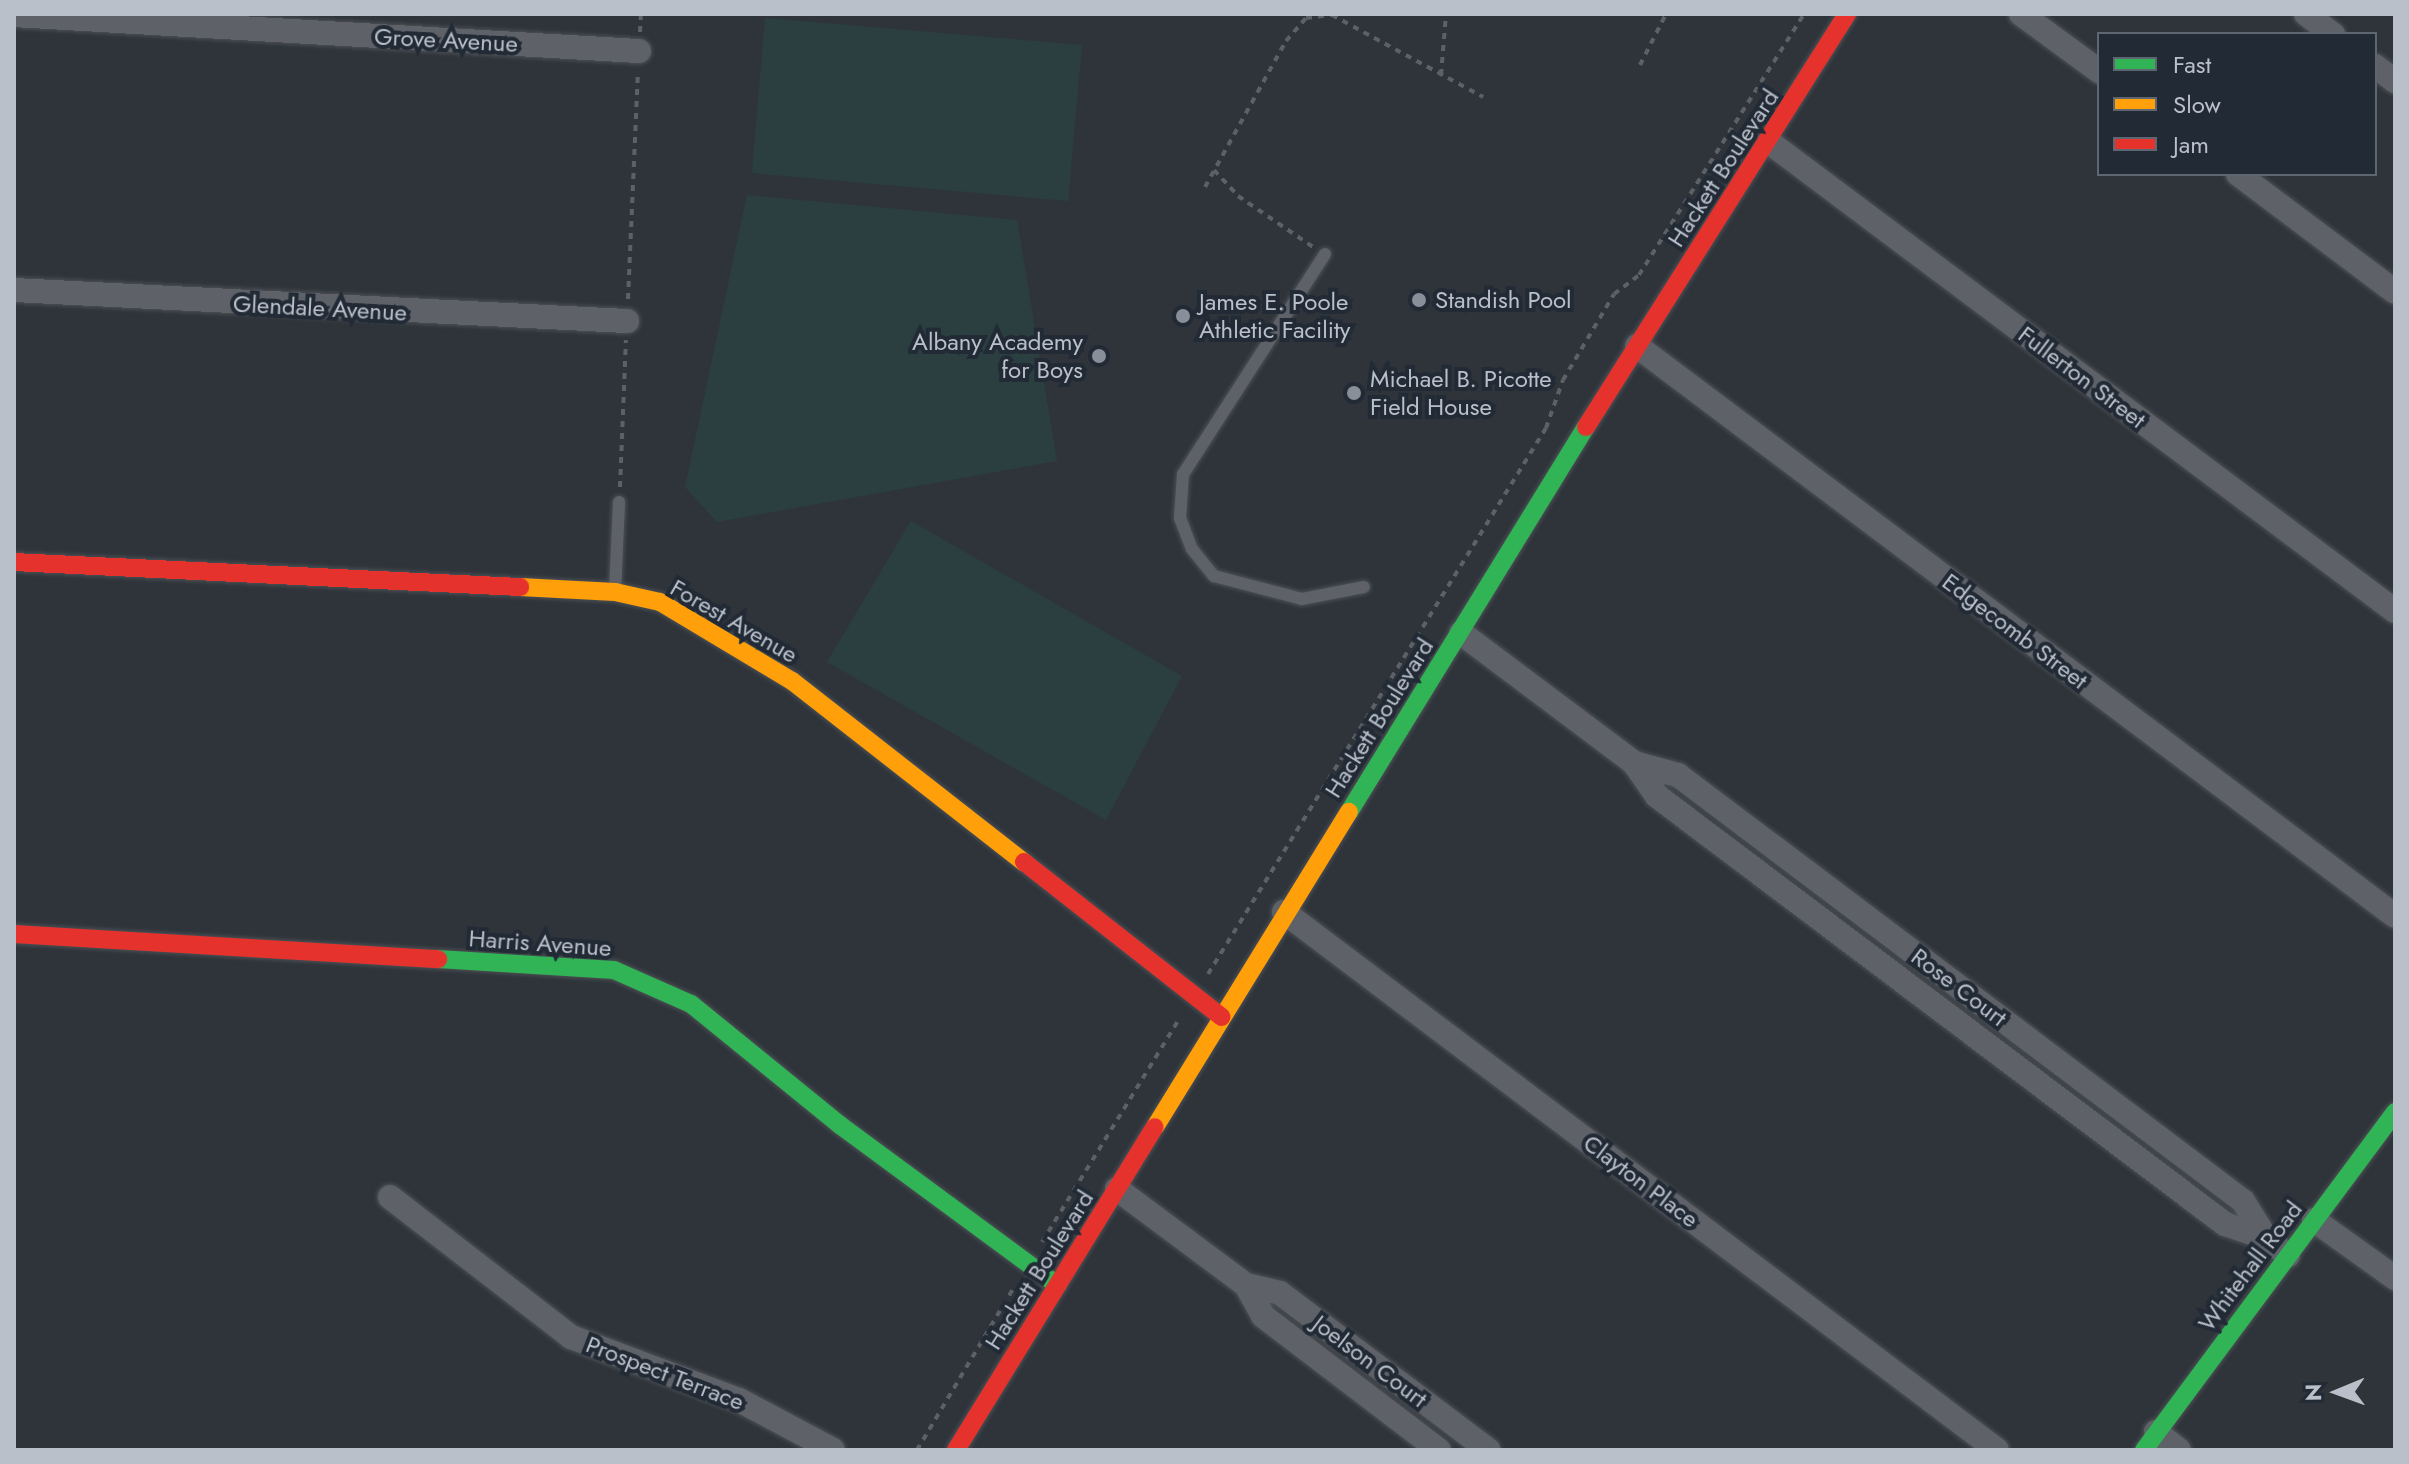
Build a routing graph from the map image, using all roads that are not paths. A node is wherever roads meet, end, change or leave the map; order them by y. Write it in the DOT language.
graph roads {
  1 [pos="1847,14"];
  2 [pos="2021,14"];
  3 [pos="2306,14"];
  4 [pos="14,15"];
  5 [pos="2330,32"];
  6 [pos="639,51"];
  7 [pos="2377,68"];
  8 [pos="2097,70"];
  9 [pos="2395,81"];
  10 [pos="1769,142"];
  11 [pos="2241,176"];
  12 [pos="1325,254"];
  13 [pos="14,290"];
  14 [pos="2395,292"];
  15 [pos="627,321"];
  16 [pos="1637,346"];
  17 [pos="619,502"];
  18 [pos="14,562"];
  19 [pos="1364,587"];
  20 [pos="615,592"];
  21 [pos="2395,611"];
  22 [pos="1461,633"];
  23 [pos="1634,763"];
  24 [pos="1284,912"];
  25 [pos="1859,912"];
  26 [pos="2395,916"];
  27 [pos="14,934"];
  28 [pos="1841,935"];
  29 [pos="1222,1017"];
  30 [pos="2395,1112"];
  31 [pos="1117,1189"];
  32 [pos="390,1197"];
  33 [pos="2314,1220"];
  34 [pos="2266,1238"];
  35 [pos="2288,1255"];
  36 [pos="2395,1278"];
  37 [pos="1057,1285"];
  38 [pos="1246,1285"];
  39 [pos="1436,1411"];
  40 [pos="1419,1435"];
  41 [pos="2150,1441"];
  42 [pos="833,1450"];
  43 [pos="956,1450"];
  44 [pos="1439,1450"];
  45 [pos="1488,1450"];
  46 [pos="1997,1450"];
  47 [pos="2179,1450"];
  1 -- 10 [label="street, Hackett Boulevard"];
  2 -- 8 [label="street"];
  3 -- 5 [label="street"];
  4 -- 6 [label="street, Grove Avenue"];
  7 -- 9 [label="street"];
  10 -- 16 [label="street, Hackett Boulevard"];
  10 -- 21 [label="street, Fullerton Street"];
  11 -- 14 [label="street"];
  12 -- 19 [label="lane"];
  13 -- 15 [label="street, Glendale Avenue"];
  16 -- 22 [label="street, Hackett Boulevard"];
  16 -- 26 [label="street, Edgecomb Street"];
  17 -- 20 [label="lane"];
  18 -- 20 [label="street, Forest Avenue"];
  20 -- 29 [label="street, Forest Avenue"];
  22 -- 23 [label="street, Rose Court"];
  22 -- 24 [label="street, Hackett Boulevard"];
  23 -- 25 [label="street, Rose Court"];
  23 -- 28 [label="street, Rose Court"];
  24 -- 29 [label="street, Hackett Boulevard"];
  24 -- 46 [label="street, Clayton Place"];
  25 -- 28 [label="lane"];
  25 -- 34 [label="street, Rose Court"];
  27 -- 37 [label="street, Harris Avenue"];
  28 -- 34 [label="street, Rose Court"];
  29 -- 31 [label="street, Hackett Boulevard"];
  30 -- 33 [label="street, Whitehall Road"];
  31 -- 37 [label="street, Hackett Boulevard"];
  31 -- 38 [label="street, Joelson Court"];
  32 -- 42 [label="street, Prospect Terrace"];
  33 -- 35 [label="street, Whitehall Road"];
  33 -- 36 [label="street"];
  34 -- 35 [label="street, Rose Court"];
  35 -- 41 [label="street, Whitehall Road"];
  37 -- 43 [label="street, Hackett Boulevard"];
  38 -- 39 [label="street, Joelson Court"];
  38 -- 40 [label="street, Joelson Court"];
  39 -- 40 [label="street"];
  39 -- 45 [label="street, Joelson Court"];
  40 -- 44 [label="street, Joelson Court"];
  41 -- 47 [label="street"];
}
